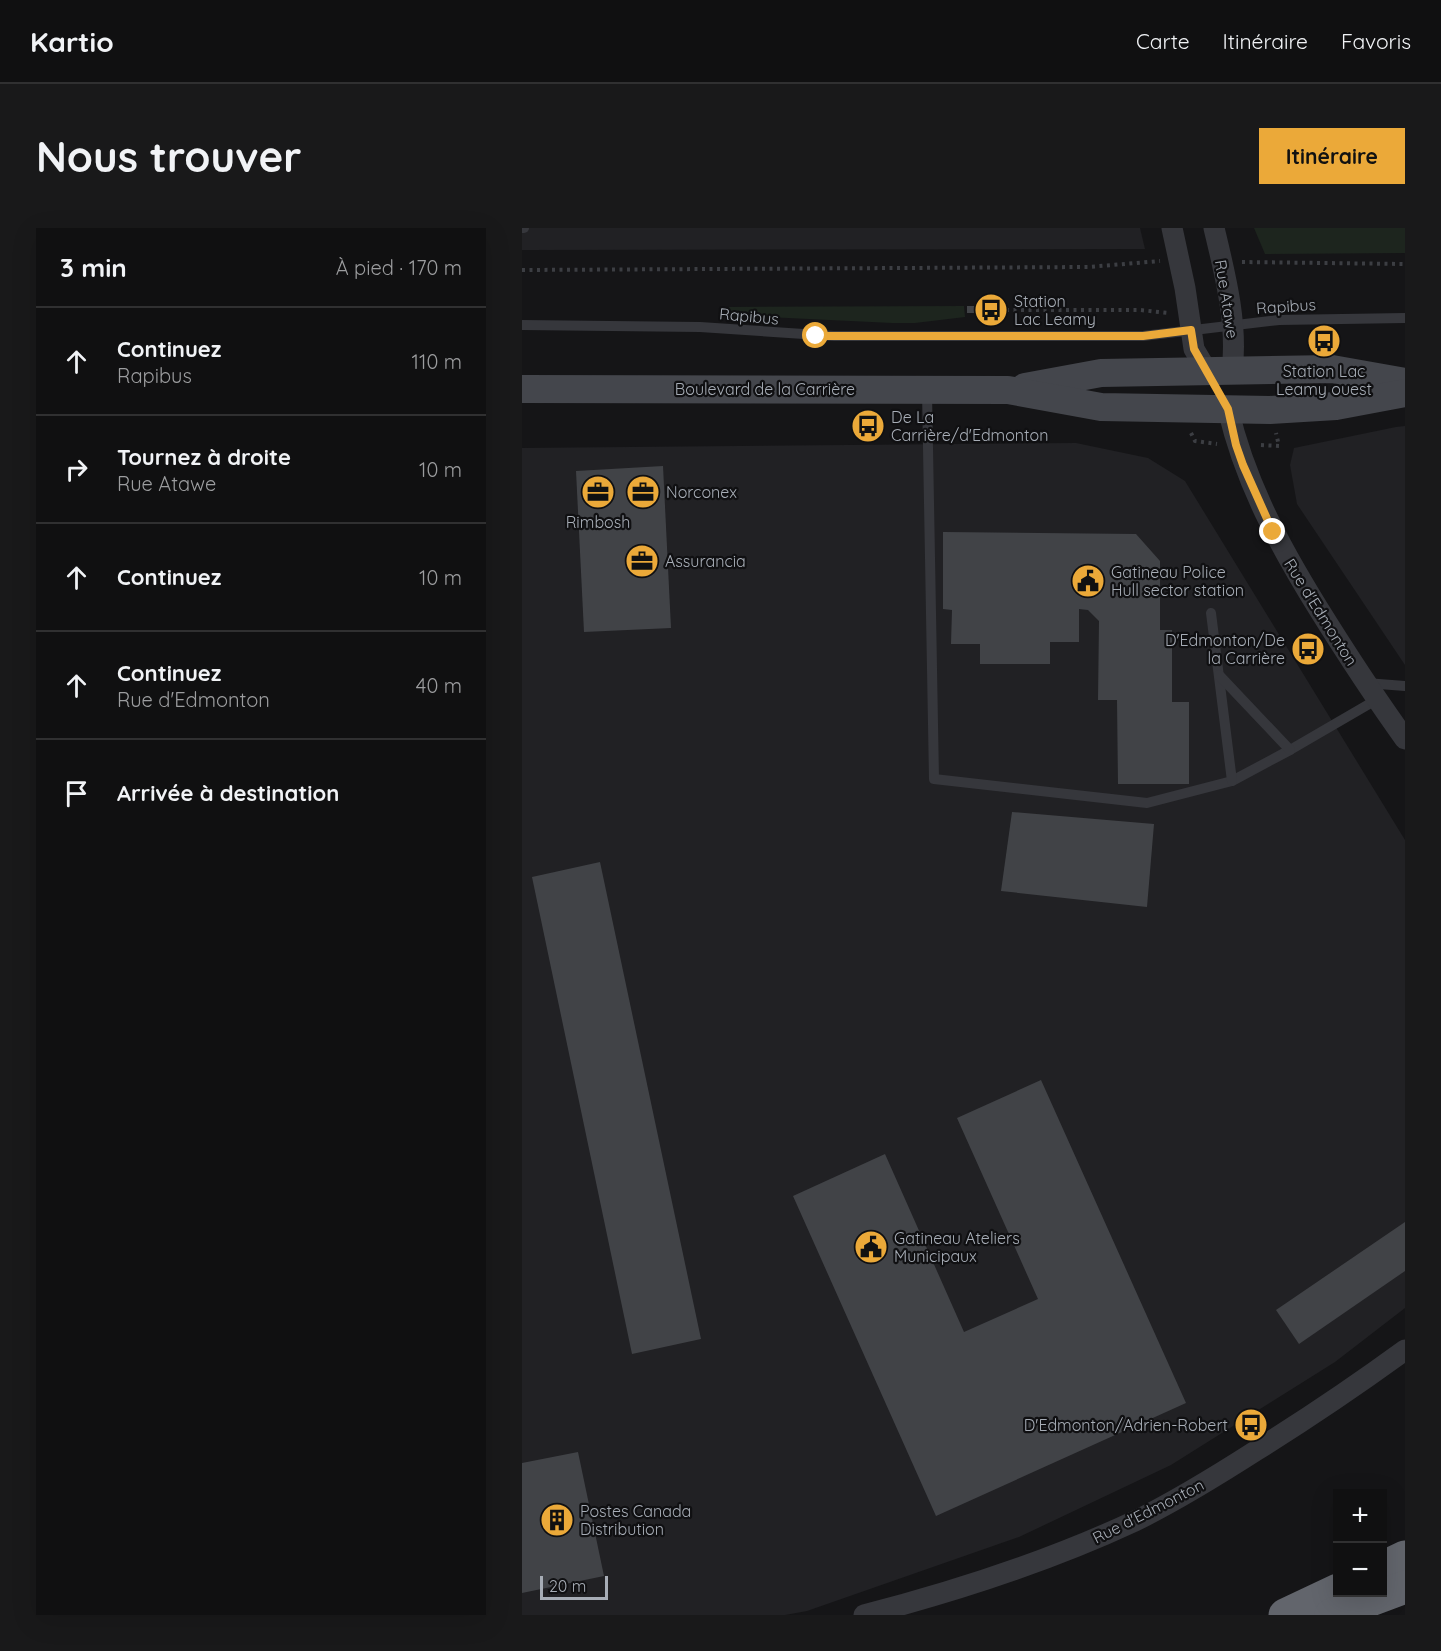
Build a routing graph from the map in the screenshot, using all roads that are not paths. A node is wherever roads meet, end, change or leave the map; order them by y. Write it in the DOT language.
graph roads {
  1 [pos="1172,228"];
  2 [pos="1214,228"];
  3 [pos="1405,318"];
  4 [pos="522,325"];
  5 [pos="1232,325"];
  6 [pos="1191,330"];
  7 [pos="1219,371"];
  8 [pos="1405,382"];
  9 [pos="522,389"];
  10 [pos="927,390"];
  11 [pos="1008,390"];
  12 [pos="1405,393"];
  13 [pos="1228,409"];
  14 [pos="1210,613"];
  15 [pos="1219,675"];
  16 [pos="1405,686"];
  17 [pos="1371,691"];
  18 [pos="1405,739"];
  19 [pos="1290,750"];
  20 [pos="1232,781"];
  21 [pos="1405,1350"];
  22 [pos="1405,1557"];
  23 [pos="1387,1566"];
  24 [pos="1405,1587"];
  25 [pos="1333,1592"];
  26 [pos="864,1615"];
  27 [pos="1285,1615"];
  28 [pos="1331,1615"];
  1 -- 6 [label="street"];
  2 -- 5 [label="street, Rue Atawe"];
  3 -- 5 [label="lane, Rapibus"];
  4 -- 6 [label="lane, Rapibus"];
  5 -- 6 [label="lane, Rapibus"];
  5 -- 7 [label="street, Rue Atawe"];
  6 -- 7 [label="street"];
  7 -- 8 [label="street, Boulevard de la Carrière"];
  7 -- 11 [label="street, Boulevard de la Carrière"];
  7 -- 13 [label="street"];
  9 -- 10 [label="street, Boulevard de la Carrière"];
  10 -- 11 [label="street, Boulevard de la Carrière"];
  10 -- 20 [label="lane"];
  11 -- 13 [label="street, Boulevard de la Carrière"];
  12 -- 13 [label="street, Boulevard de la Carrière"];
  13 -- 17 [label="street, Rue d'Edmonton"];
  14 -- 15 [label="lane"];
  15 -- 19 [label="lane"];
  15 -- 20 [label="lane"];
  16 -- 17 [label="lane"];
  17 -- 18 [label="street, Rue d'Edmonton"];
  17 -- 19 [label="lane"];
  19 -- 20 [label="lane"];
  21 -- 26 [label="street, Rue d'Edmonton"];
  22 -- 23 [label="highway"];
  24 -- 28 [label="highway"];
  25 -- 27 [label="highway"];
}
